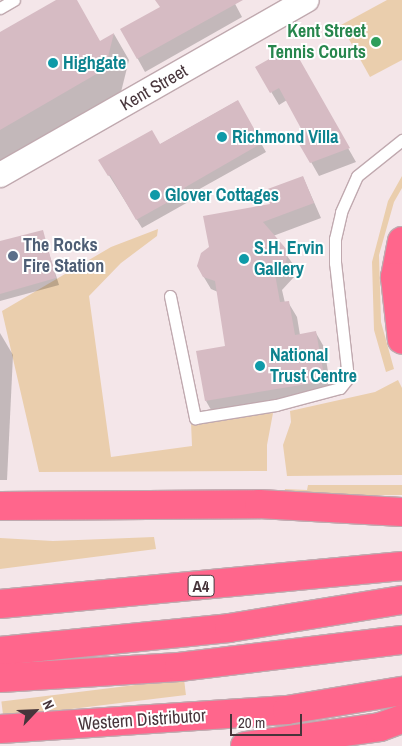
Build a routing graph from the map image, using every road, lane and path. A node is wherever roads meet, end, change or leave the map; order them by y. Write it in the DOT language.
graph roads {
  1 [pos="14,0"];
  2 [pos="307,0"];
  3 [pos="283,6"];
  4 [pos="0,8"];
  5 [pos="402,140"];
  6 [pos="0,175"];
  7 [pos="402,241"];
  8 [pos="170,296"];
  9 [pos="402,340"];
  10 [pos="0,506"];
  11 [pos="374,511"];
  12 [pos="402,512"];
  13 [pos="0,521"];
  14 [pos="402,566"];
  15 [pos="402,600"];
  16 [pos="0,604"];
  17 [pos="402,640"];
  18 [pos="0,651"];
  19 [pos="0,678"];
  20 [pos="402,691"];
  21 [pos="395,724"];
  22 [pos="0,729"];
  23 [pos="246,746"];
  1 -- 4 [label="lane"];
  2 -- 3 [label="street, Kent Street"];
  3 -- 6 [label="street, Kent Street"];
  5 -- 8 [label="lane"];
  7 -- 9 [label="highway"];
  10 -- 11 [label="highway"];
  11 -- 12 [label="highway"];
  11 -- 13 [label="highway"];
  14 -- 16 [label="highway, A4"];
  15 -- 18 [label="highway"];
  17 -- 19 [label="highway"];
  20 -- 22 [label="highway, Western Distributor"];
  21 -- 23 [label="highway"];
}
